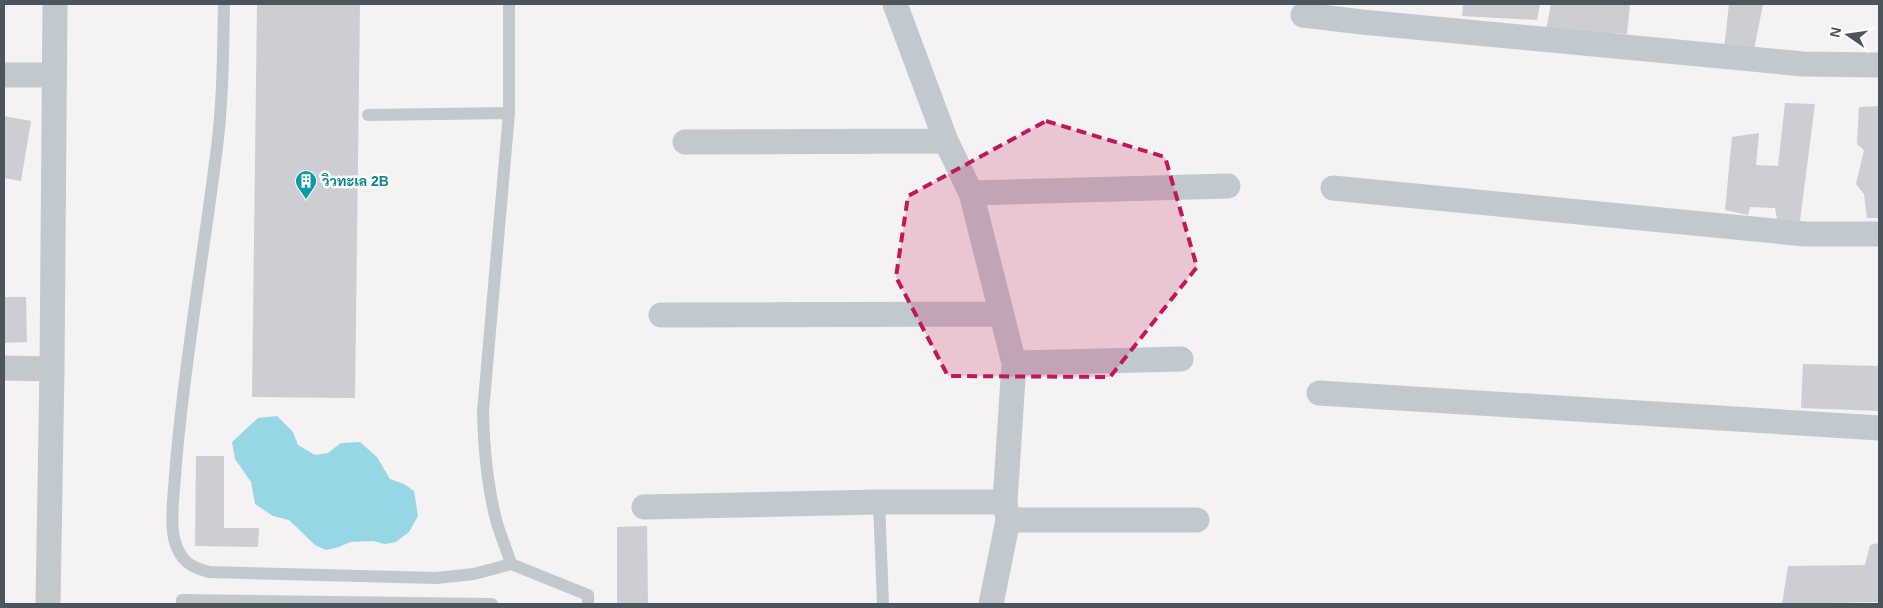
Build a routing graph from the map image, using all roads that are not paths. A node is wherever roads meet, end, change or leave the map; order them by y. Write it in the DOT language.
graph roads {
  1 [pos="55,4"];
  2 [pos="224,4"];
  3 [pos="509,4"];
  4 [pos="895,4"];
  5 [pos="1362,13"];
  6 [pos="1303,15"];
  7 [pos="1879,65"];
  8 [pos="4,75"];
  9 [pos="54,75"];
  10 [pos="509,113"];
  11 [pos="368,115"];
  12 [pos="946,141"];
  13 [pos="685,142"];
  14 [pos="1228,186"];
  15 [pos="1333,188"];
  16 [pos="971,193"];
  17 [pos="1879,234"];
  18 [pos="1002,314"];
  19 [pos="661,315"];
  20 [pos="1181,358"];
  21 [pos="1014,363"];
  22 [pos="4,368"];
  23 [pos="52,368"];
  24 [pos="1319,394"];
  25 [pos="1879,428"];
  26 [pos="879,502"];
  27 [pos="644,508"];
  28 [pos="1007,511"];
  29 [pos="1196,520"];
  30 [pos="511,564"];
  31 [pos="48,604"];
  32 [pos="182,604"];
  33 [pos="492,604"];
  34 [pos="588,604"];
  35 [pos="883,604"];
  36 [pos="991,604"];
  1 -- 9 [label="street"];
  2 -- 30 [label="lane"];
  3 -- 10 [label="lane"];
  4 -- 12 [label="street"];
  5 -- 6 [label="street"];
  5 -- 7 [label="street"];
  8 -- 9 [label="street"];
  9 -- 23 [label="street"];
  10 -- 11 [label="lane"];
  10 -- 30 [label="lane"];
  12 -- 13 [label="street"];
  12 -- 16 [label="street"];
  14 -- 16 [label="street"];
  15 -- 17 [label="street"];
  16 -- 18 [label="street"];
  18 -- 19 [label="street"];
  18 -- 21 [label="street"];
  20 -- 21 [label="street"];
  21 -- 28 [label="street"];
  22 -- 23 [label="street"];
  23 -- 31 [label="street"];
  24 -- 25 [label="street"];
  26 -- 27 [label="street"];
  26 -- 28 [label="street"];
  26 -- 35 [label="lane"];
  28 -- 29 [label="street"];
  28 -- 36 [label="street"];
  30 -- 34 [label="lane"];
  32 -- 33 [label="lane"];
}
